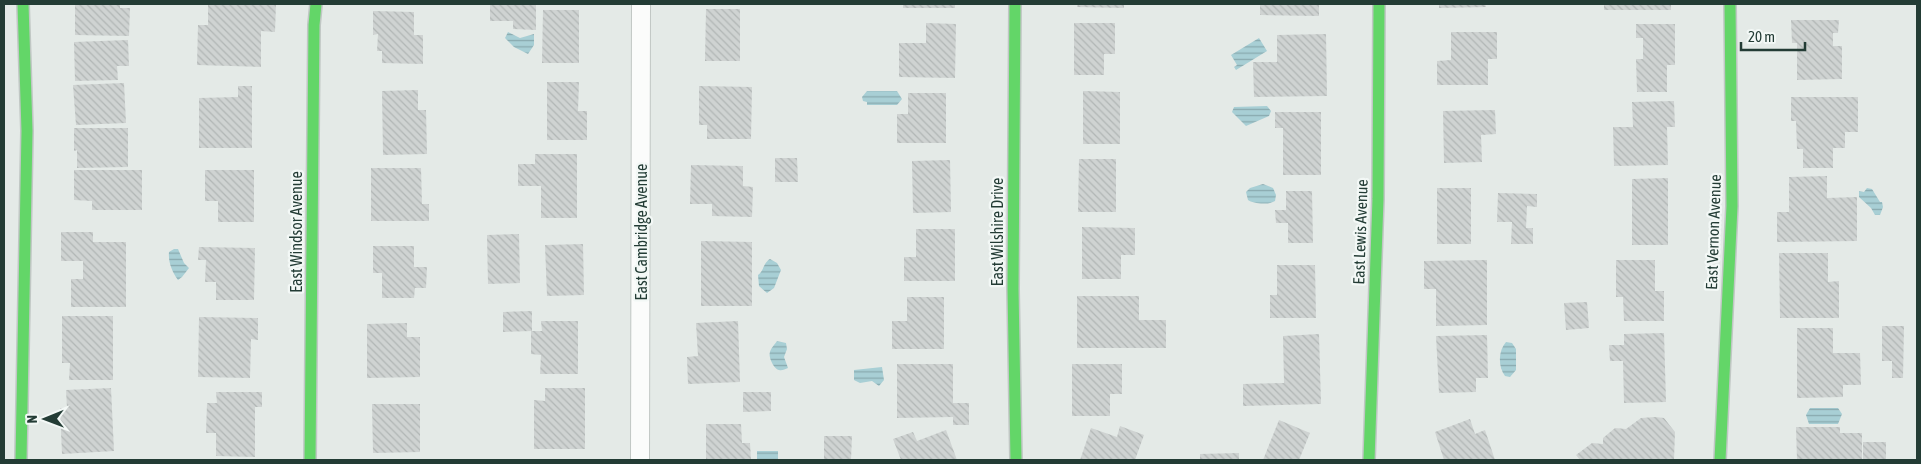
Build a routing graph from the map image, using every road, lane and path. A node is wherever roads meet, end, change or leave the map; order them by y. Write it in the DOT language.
graph roads {
  1 [pos="23,4"];
  2 [pos="316,4"];
  3 [pos="641,4"];
  4 [pos="1015,4"];
  5 [pos="1379,4"];
  6 [pos="1730,4"];
  7 [pos="21,460"];
  8 [pos="310,460"];
  9 [pos="640,460"];
  10 [pos="1016,460"];
  11 [pos="1369,460"];
  12 [pos="1720,460"];
  1 -- 7 [label="street"];
  2 -- 8 [label="street, East Windsor Avenue"];
  3 -- 9 [label="street, East Cambridge Avenue"];
  4 -- 10 [label="street, East Wilshire Drive"];
  5 -- 11 [label="street, East Lewis Avenue"];
  6 -- 12 [label="street, East Vernon Avenue"];
}
